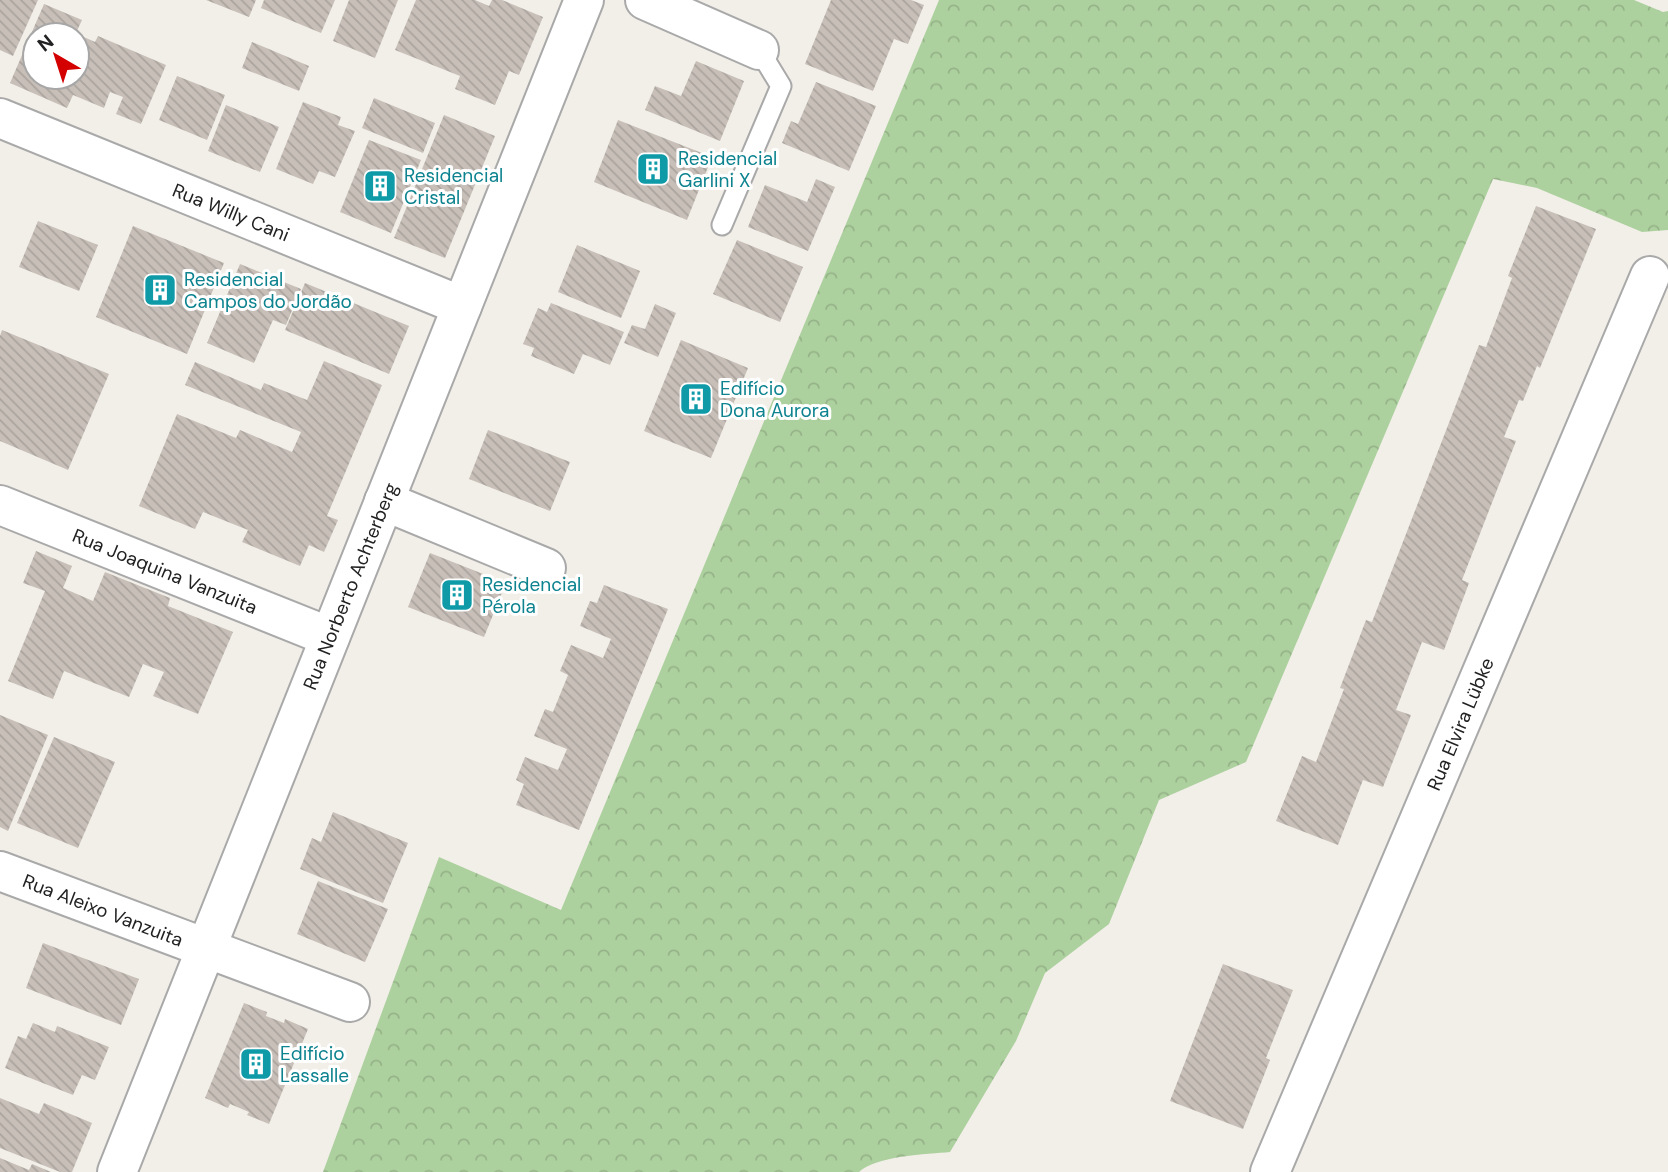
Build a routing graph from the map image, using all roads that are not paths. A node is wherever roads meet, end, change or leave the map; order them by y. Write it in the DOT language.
graph roads {
  1 [pos="584,0"];
  2 [pos="645,0"];
  3 [pos="759,50"];
  4 [pos="0,118"];
  5 [pos="722,225"];
  6 [pos="1650,276"];
  7 [pos="462,306"];
  8 [pos="384,501"];
  9 [pos="0,505"];
  10 [pos="546,568"];
  11 [pos="330,637"];
  12 [pos="0,871"];
  13 [pos="206,948"];
  14 [pos="350,1002"];
  15 [pos="117,1172"];
  16 [pos="1270,1172"];
  1 -- 7 [label="street, Rua Norberto Achterberg"];
  2 -- 3 [label="street"];
  3 -- 5 [label="lane"];
  4 -- 7 [label="street, Rua Willy Cani"];
  6 -- 16 [label="street, Rua Elvira Lübke"];
  7 -- 8 [label="street, Rua Norberto Achterberg"];
  8 -- 10 [label="street"];
  8 -- 11 [label="street, Rua Norberto Achterberg"];
  9 -- 11 [label="street, Rua Joaquina Vanzuita"];
  11 -- 13 [label="street, Rua Norberto Achterberg"];
  12 -- 13 [label="street, Rua Aleixo Vanzuita"];
  13 -- 14 [label="street, Rua Aleixo Vanzuita"];
  13 -- 15 [label="street, Rua Norberto Achterberg"];
}
